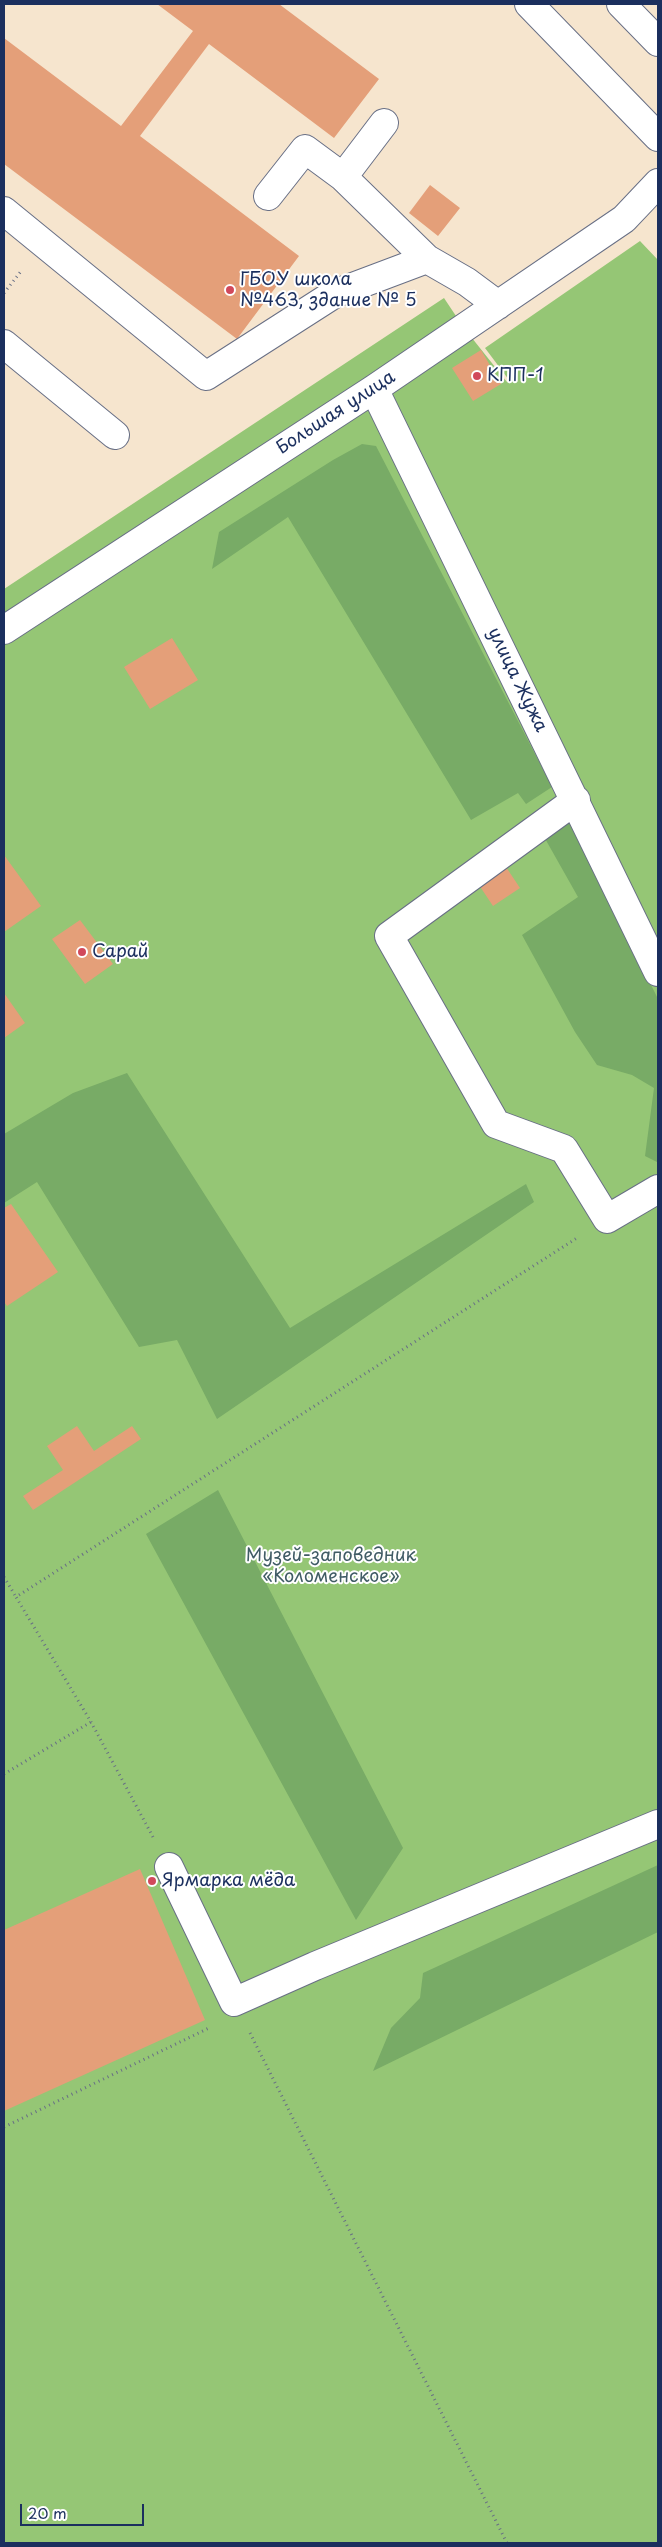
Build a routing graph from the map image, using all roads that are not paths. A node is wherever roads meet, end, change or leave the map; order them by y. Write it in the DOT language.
graph roads {
  1 [pos="529,4"];
  2 [pos="621,4"];
  3 [pos="658,42"];
  4 [pos="384,122"];
  5 [pos="658,137"];
  6 [pos="343,176"];
  7 [pos="658,183"];
  8 [pos="268,196"];
  9 [pos="4,211"];
  10 [pos="427,259"];
  11 [pos="498,305"];
  12 [pos="4,344"];
  13 [pos="374,389"];
  14 [pos="115,435"];
  15 [pos="4,630"];
  16 [pos="576,800"];
  17 [pos="658,972"];
  18 [pos="658,1189"];
  19 [pos="658,1824"];
  20 [pos="169,1867"];
  1 -- 5 [label="street"];
  2 -- 3 [label="street"];
  4 -- 6 [label="street"];
  6 -- 8 [label="street"];
  6 -- 10 [label="street"];
  7 -- 11 [label="street, Большая улица"];
  9 -- 10 [label="street"];
  10 -- 11 [label="street"];
  11 -- 13 [label="street, Большая улица"];
  12 -- 14 [label="street"];
  13 -- 15 [label="street, Большая улица"];
  13 -- 16 [label="street, улица Жужа"];
  16 -- 17 [label="street, улица Жужа"];
  16 -- 18 [label="street"];
  19 -- 20 [label="street"];
}
